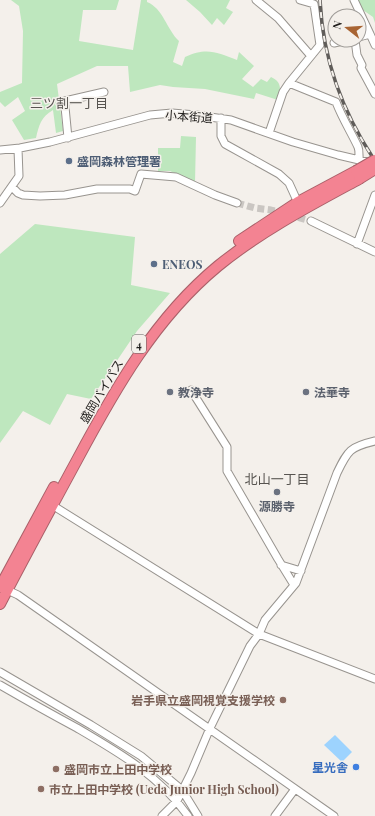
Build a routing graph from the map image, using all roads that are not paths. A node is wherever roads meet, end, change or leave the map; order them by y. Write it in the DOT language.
graph roads {
  1 [pos="256,0"];
  2 [pos="300,0"];
  3 [pos="354,0"];
  4 [pos="370,34"];
  5 [pos="367,35"];
  6 [pos="375,46"];
  7 [pos="356,48"];
  8 [pos="311,56"];
  9 [pos="289,82"];
  10 [pos="104,92"];
  11 [pos="375,94"];
  12 [pos="221,118"];
  13 [pos="269,133"];
  14 [pos="68,138"];
  15 [pos="18,149"];
  16 [pos="0,150"];
  17 [pos="358,159"];
  18 [pos="375,160"];
  19 [pos="375,163"];
  20 [pos="375,169"];
  21 [pos="357,175"];
  22 [pos="375,178"];
  23 [pos="12,187"];
  24 [pos="375,195"];
  25 [pos="0,203"];
  26 [pos="238,203"];
  27 [pos="300,206"];
  28 [pos="311,221"];
  29 [pos="357,244"];
  30 [pos="375,252"];
  31 [pos="191,390"];
  32 [pos="375,441"];
  33 [pos="52,505"];
  34 [pos="281,565"];
  35 [pos="301,571"];
  36 [pos="294,585"];
  37 [pos="2,588"];
  38 [pos="0,604"];
  39 [pos="258,634"];
  40 [pos="0,672"];
  41 [pos="375,679"];
  42 [pos="0,685"];
  43 [pos="210,728"];
  44 [pos="295,789"];
  45 [pos="182,790"];
  46 [pos="177,801"];
  47 [pos="162,816"];
  48 [pos="188,816"];
  49 [pos="198,816"];
  50 [pos="275,816"];
  51 [pos="334,816"];
  1 -- 8 [label="street"];
  2 -- 8 [label="street"];
  3 -- 4 [label="street"];
  4 -- 5 [label="street"];
  4 -- 6 [label="street"];
  7 -- 11 [label="street"];
  8 -- 9 [label="street"];
  9 -- 13 [label="street"];
  9 -- 17 [label="street"];
  10 -- 14 [label="street"];
  12 -- 13 [label="street, 小本街道"];
  12 -- 14 [label="street, 小本街道"];
  12 -- 27 [label="street"];
  13 -- 17 [label="street, 小本街道"];
  14 -- 15 [label="street, 小本街道"];
  15 -- 16 [label="street, 小本街道"];
  15 -- 23 [label="street"];
  17 -- 19 [label="street, 小本街道"];
  17 -- 22 [label="street"];
  18 -- 21 [label="highway, 盛岡バイパス / 4, bridge"];
  20 -- 21 [label="highway, 盛岡バイパス / 4, bridge"];
  21 -- 27 [label="highway, 盛岡バイパス / 4"];
  23 -- 25 [label="street"];
  23 -- 26 [label="street"];
  24 -- 29 [label="street"];
  27 -- 33 [label="highway, 盛岡バイパス / 4"];
  27 -- 37 [label="highway, 盛岡バイパス / 4"];
  28 -- 29 [label="street"];
  29 -- 30 [label="street"];
  31 -- 34 [label="street"];
  32 -- 35 [label="street"];
  33 -- 37 [label="highway, 盛岡バイパス / 4"];
  33 -- 39 [label="street"];
  34 -- 35 [label="street"];
  34 -- 36 [label="street"];
  35 -- 36 [label="street"];
  36 -- 39 [label="street"];
  37 -- 38 [label="highway, 盛岡バイパス / 4"];
  37 -- 43 [label="street"];
  39 -- 41 [label="street"];
  39 -- 43 [label="street"];
  40 -- 45 [label="street"];
  42 -- 46 [label="street"];
  43 -- 44 [label="street"];
  43 -- 45 [label="street"];
  44 -- 50 [label="street"];
  44 -- 51 [label="street"];
  45 -- 46 [label="street"];
  45 -- 49 [label="street"];
  46 -- 47 [label="street"];
  46 -- 48 [label="street"];
}
